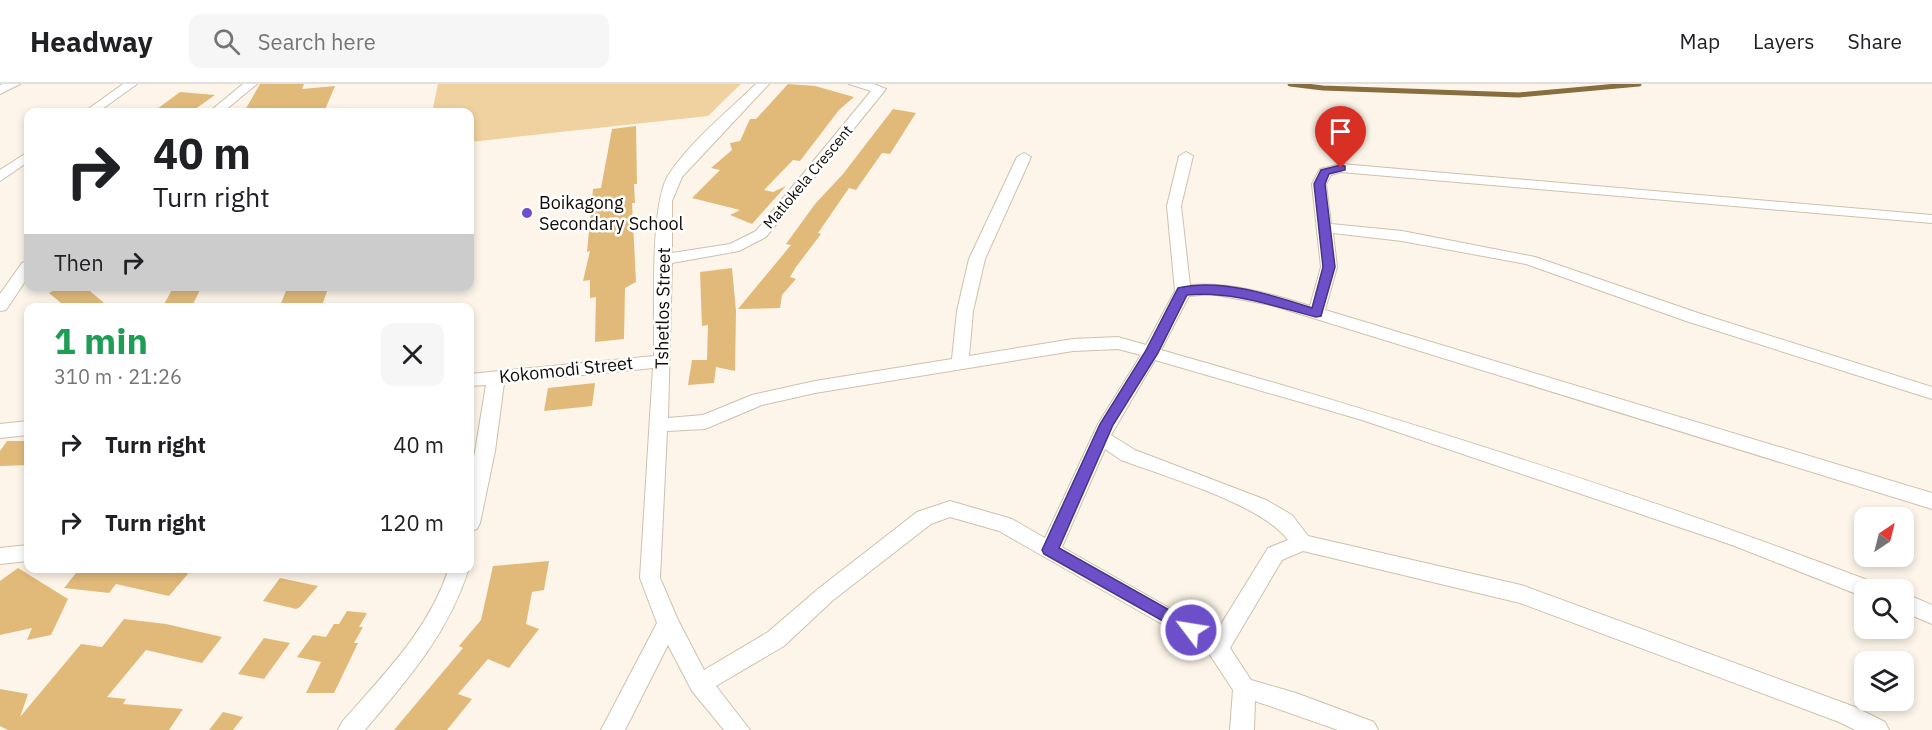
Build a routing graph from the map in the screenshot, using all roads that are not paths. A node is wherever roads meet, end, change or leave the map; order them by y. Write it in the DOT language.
graph roads {
  1 [pos="15,84"];
  2 [pos="131,84"];
  3 [pos="251,84"];
  4 [pos="763,84"];
  5 [pos="855,84"];
  6 [pos="0,90"];
  7 [pos="96,108"];
  8 [pos="220,108"];
  9 [pos="1186,156"];
  10 [pos="1024,157"];
  11 [pos="24,159"];
  12 [pos="0,177"];
  13 [pos="1932,219"];
  14 [pos="1324,228"];
  15 [pos="664,259"];
  16 [pos="24,272"];
  17 [pos="1183,291"];
  18 [pos="0,306"];
  19 [pos="1316,313"];
  20 [pos="1151,353"];
  21 [pos="662,361"];
  22 [pos="960,364"];
  23 [pos="496,377"];
  24 [pos="474,380"];
  25 [pos="1932,393"];
  26 [pos="659,425"];
  27 [pos="24,428"];
  28 [pos="0,431"];
  29 [pos="1101,437"];
  30 [pos="474,493"];
  31 [pos="1932,501"];
  32 [pos="1302,543"];
  33 [pos="1050,550"];
  34 [pos="24,553"];
  35 [pos="0,556"];
  36 [pos="457,573"];
  37 [pos="1854,583"];
  38 [pos="1914,607"];
  39 [pos="1932,615"];
  40 [pos="668,623"];
  41 [pos="1218,648"];
  42 [pos="700,684"];
  43 [pos="1244,688"];
  44 [pos="350,730"];
  45 [pos="613,730"];
  46 [pos="738,730"];
  47 [pos="1242,730"];
  48 [pos="1366,730"];
  49 [pos="1877,730"];
  1 -- 6 [label="street"];
  2 -- 7 [label="street"];
  3 -- 8 [label="street"];
  4 -- 15 [label="street, Tshetlos Street"];
  5 -- 15 [label="street, Matlokela Crescent"];
  9 -- 17 [label="street"];
  10 -- 22 [label="street"];
  11 -- 12 [label="street"];
  13 -- 14 [label="street"];
  14 -- 19 [label="street"];
  14 -- 25 [label="street"];
  15 -- 21 [label="street, Tshetlos Street"];
  16 -- 18 [label="street"];
  17 -- 19 [label="street"];
  17 -- 20 [label="street"];
  19 -- 31 [label="street"];
  20 -- 22 [label="street"];
  20 -- 29 [label="street"];
  20 -- 37 [label="street"];
  21 -- 23 [label="street, Kokomodi Street"];
  21 -- 26 [label="street, Tshetlos Street"];
  22 -- 26 [label="street"];
  23 -- 24 [label="street, Kokomodi Street"];
  23 -- 30 [label="street"];
  26 -- 40 [label="street, Tshetlos Street"];
  27 -- 28 [label="street"];
  29 -- 32 [label="street"];
  29 -- 33 [label="street"];
  32 -- 41 [label="street"];
  32 -- 49 [label="street"];
  33 -- 41 [label="street"];
  33 -- 42 [label="street"];
  34 -- 35 [label="street"];
  36 -- 44 [label="street"];
  38 -- 39 [label="street"];
  40 -- 42 [label="street, Tshetlos Street"];
  40 -- 45 [label="street"];
  41 -- 43 [label="street"];
  42 -- 46 [label="street, Tshetlos Street"];
  43 -- 47 [label="street"];
  43 -- 48 [label="street"];
}
